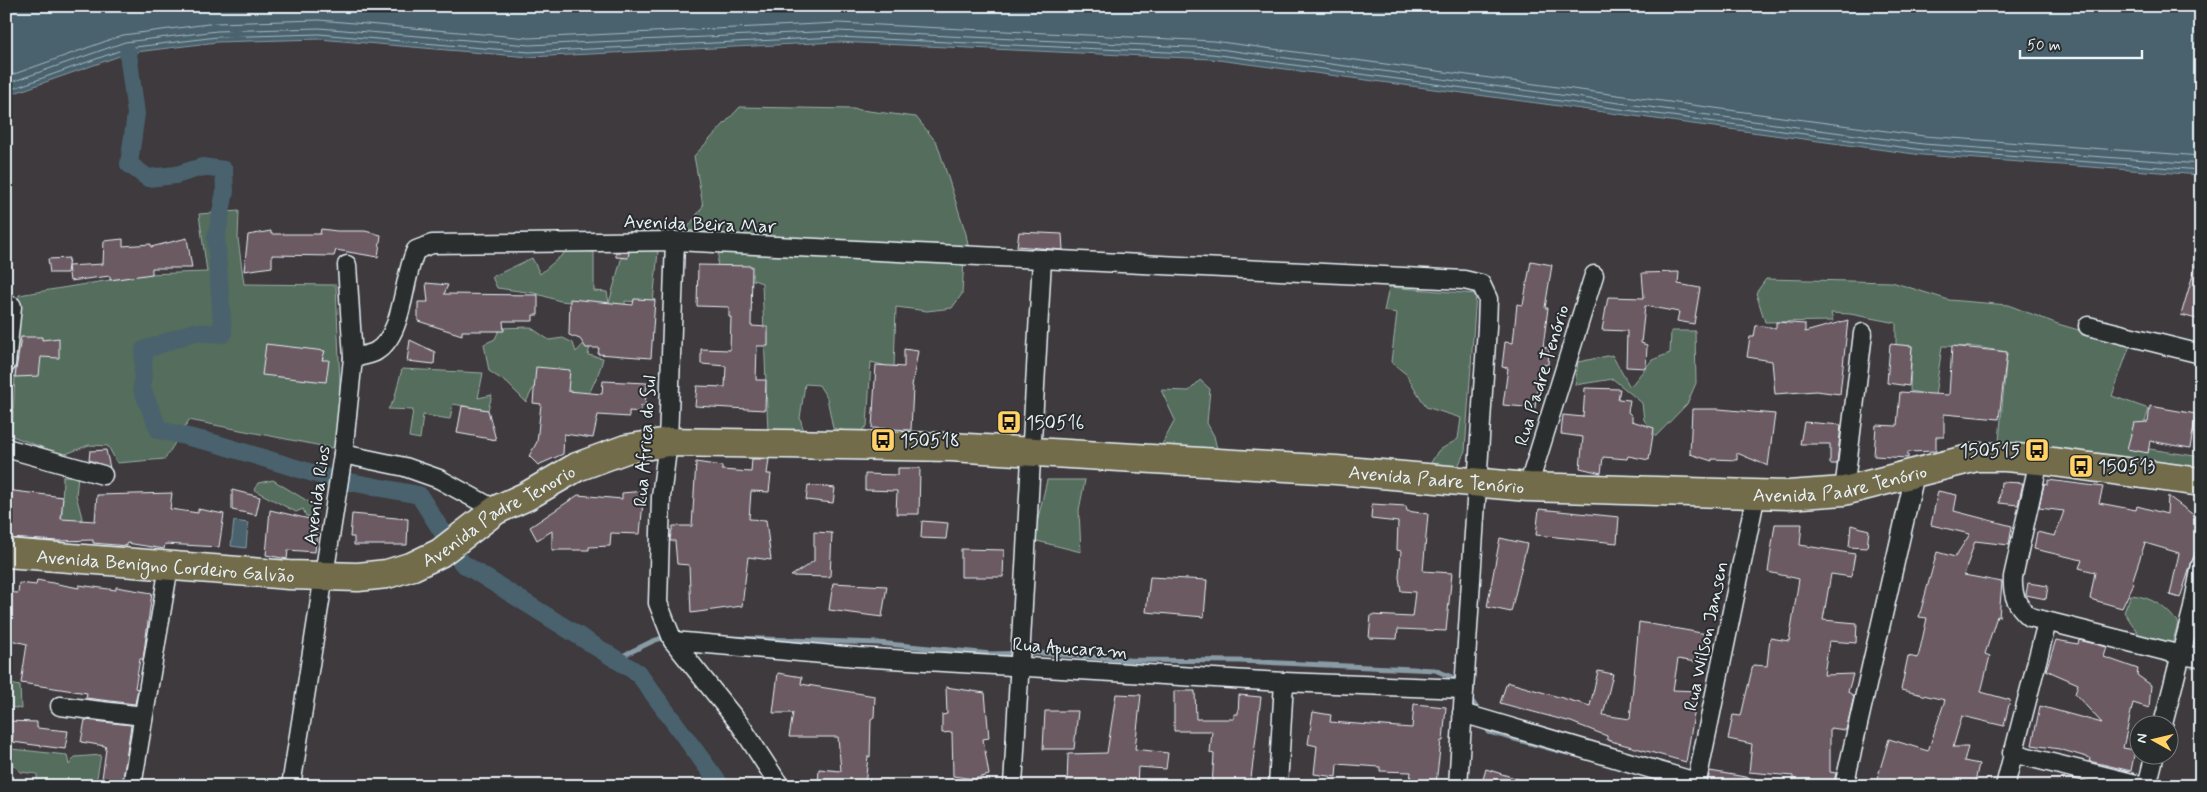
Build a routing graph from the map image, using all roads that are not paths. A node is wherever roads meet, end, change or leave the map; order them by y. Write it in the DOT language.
graph roads {
  1 [pos="675,240"];
  2 [pos="1042,259"];
  3 [pos="347,265"];
  4 [pos="1594,275"];
  5 [pos="12,306"];
  6 [pos="2088,326"];
  7 [pos="1863,333"];
  8 [pos="2201,354"];
  9 [pos="353,358"];
  10 [pos="6,364"];
  11 [pos="668,442"];
  12 [pos="6,448"];
  13 [pos="1032,453"];
  14 [pos="343,460"];
  15 [pos="2039,460"];
  16 [pos="1915,474"];
  17 [pos="103,475"];
  18 [pos="2201,482"];
  19 [pos="1476,483"];
  20 [pos="1528,487"];
  21 [pos="1844,491"];
  22 [pos="1756,494"];
  23 [pos="496,510"];
  24 [pos="6,553"];
  25 [pos="2201,565"];
  26 [pos="169,566"];
  27 [pos="326,577"];
  28 [pos="2047,622"];
  29 [pos="673,641"];
  30 [pos="2181,656"];
  31 [pos="2201,658"];
  32 [pos="1020,665"];
  33 [pos="1284,682"];
  34 [pos="1464,689"];
  35 [pos="60,706"];
  36 [pos="1462,713"];
  37 [pos="2166,714"];
  38 [pos="143,716"];
  39 [pos="2012,753"];
  40 [pos="2152,764"];
  41 [pos="1696,784"];
  42 [pos="132,786"];
  43 [pos="291,786"];
  44 [pos="780,786"];
  45 [pos="1013,786"];
  46 [pos="1278,786"];
  47 [pos="1458,786"];
  48 [pos="1844,786"];
  49 [pos="2005,786"];
  50 [pos="2146,786"];
  1 -- 2 [label="street, Avenida Beira Mar"];
  1 -- 9 [label="street, Avenida Beira Mar"];
  1 -- 11 [label="street, Rua Africa do Sul"];
  2 -- 13 [label="street"];
  2 -- 19 [label="street, Avenida Beira Mar"];
  3 -- 9 [label="street, Avenida Rios"];
  4 -- 20 [label="street, Rua Padre Tenório"];
  5 -- 10 [label="street"];
  6 -- 8 [label="street"];
  7 -- 21 [label="street"];
  9 -- 14 [label="street, Avenida Rios"];
  11 -- 13 [label="main road, Avenida Padre Tenório"];
  11 -- 23 [label="main road, Avenida Padre Tenorio"];
  11 -- 29 [label="street, Rua Africa do Sul"];
  12 -- 17 [label="street"];
  13 -- 19 [label="main road, Avenida Padre Tenório"];
  13 -- 32 [label="street"];
  14 -- 23 [label="street"];
  14 -- 27 [label="street, Avenida Rios"];
  15 -- 16 [label="main road, Avenida Padre Tenório"];
  15 -- 18 [label="main road, Avenida Padre Tenório"];
  15 -- 28 [label="street"];
  16 -- 21 [label="main road, Avenida Padre Tenório"];
  16 -- 48 [label="street"];
  19 -- 20 [label="main road, Avenida Padre Tenório"];
  19 -- 34 [label="street"];
  20 -- 22 [label="main road, Avenida Padre Tenório"];
  21 -- 22 [label="main road, Avenida Padre Tenório"];
  22 -- 41 [label="street, Rua Wilson Jansen"];
  23 -- 27 [label="main road, Avenida Padre Tenorio"];
  24 -- 26 [label="main road, Avenida Benigno Cordeiro Galvão"];
  25 -- 30 [label="street"];
  26 -- 27 [label="main road, Avenida Benigno Cordeiro Galvão"];
  26 -- 38 [label="street"];
  27 -- 43 [label="street, Avenida Rios"];
  28 -- 30 [label="street"];
  28 -- 39 [label="street"];
  29 -- 32 [label="street, Rua Apucaram"];
  29 -- 44 [label="street, Rua Africa do Sul"];
  30 -- 31 [label="street"];
  30 -- 37 [label="street"];
  32 -- 33 [label="street, Rua Apucaram"];
  32 -- 45 [label="street"];
  33 -- 34 [label="street, Rua Apucaram"];
  33 -- 46 [label="street"];
  34 -- 36 [label="street"];
  35 -- 38 [label="street"];
  36 -- 41 [label="street"];
  36 -- 47 [label="street"];
  38 -- 42 [label="street"];
  39 -- 49 [label="street"];
  39 -- 50 [label="street"];
  40 -- 50 [label="street"];
}
